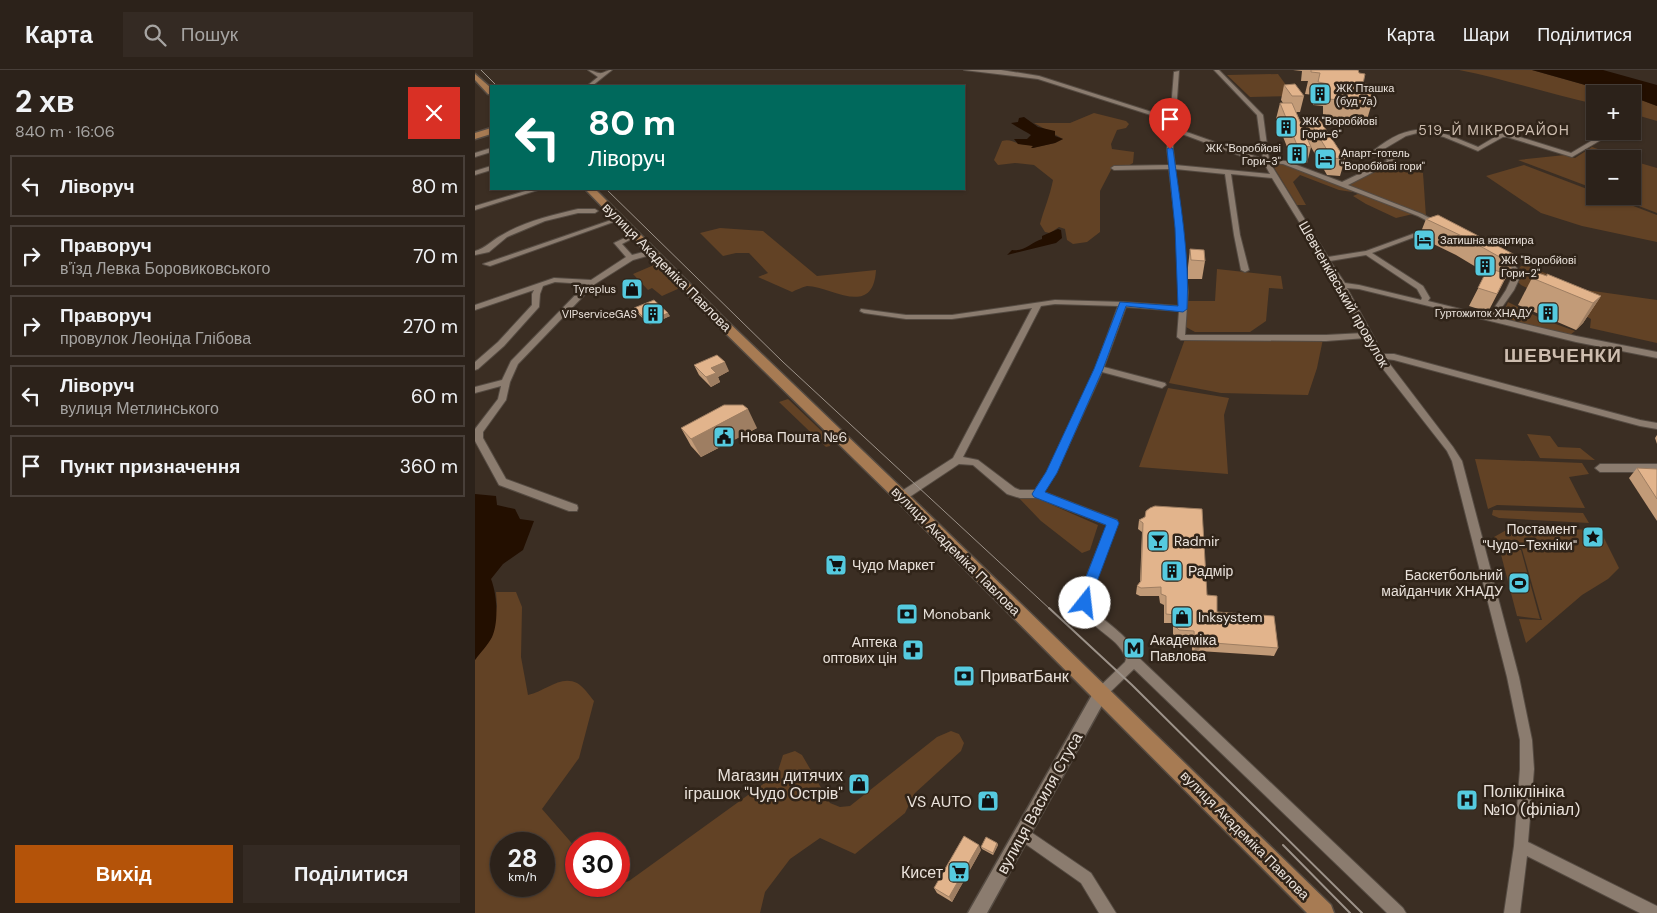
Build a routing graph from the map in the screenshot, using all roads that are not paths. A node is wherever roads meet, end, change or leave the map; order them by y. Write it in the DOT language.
graph roads {
  1 [pos="590,70"];
  2 [pos="610,70"];
  3 [pos="966,70"];
  4 [pos="1216,70"];
  5 [pos="1177,72"];
  6 [pos="605,75"];
  7 [pos="475,76"];
  8 [pos="590,85"];
  9 [pos="490,91"];
  10 [pos="1171,128"];
  11 [pos="490,131"];
  12 [pos="475,136"];
  13 [pos="1598,140"];
  14 [pos="490,150"];
  15 [pos="475,155"];
  16 [pos="1266,161"];
  17 [pos="1172,167"];
  18 [pos="490,168"];
  19 [pos="1114,168"];
  20 [pos="475,173"];
  21 [pos="1228,173"];
  22 [pos="1274,176"];
  23 [pos="1340,184"];
  24 [pos="535,190"];
  25 [pos="590,190"];
  26 [pos="475,208"];
  27 [pos="595,211"];
  28 [pos="619,219"];
  29 [pos="635,236"];
  30 [pos="651,252"];
  31 [pos="476,253"];
  32 [pos="1367,253"];
  33 [pos="1493,254"];
  34 [pos="630,258"];
  35 [pos="1326,259"];
  36 [pos="501,260"];
  37 [pos="487,264"];
  38 [pos="1245,270"];
  39 [pos="592,282"];
  40 [pos="540,285"];
  41 [pos="1342,286"];
  42 [pos="1424,302"];
  43 [pos="1123,304"];
  44 [pos="1037,306"];
  45 [pos="475,308"];
  46 [pos="1183,309"];
  47 [pos="865,311"];
  48 [pos="1491,318"];
  49 [pos="1367,335"];
  50 [pos="1657,355"];
  51 [pos="1379,356"];
  52 [pos="475,368"];
  53 [pos="1099,369"];
  54 [pos="506,382"];
  55 [pos="1162,385"];
  56 [pos="475,390"];
  57 [pos="1657,426"];
  58 [pos="957,460"];
  59 [pos="1600,468"];
  60 [pos="1657,468"];
  61 [pos="1038,494"];
  62 [pos="901,497"];
  63 [pos="573,508"];
  64 [pos="1132,659"];
  65 [pos="1101,693"];
  66 [pos="1022,833"];
  67 [pos="1521,846"];
  68 [pos="977,913"];
  69 [pos="1108,913"];
  70 [pos="1323,913"];
  71 [pos="1397,913"];
  72 [pos="1512,913"];
  73 [pos="1656,913"];
  1 -- 6 [label="street"];
  2 -- 6 [label="street"];
  3 -- 10 [label="street"];
  4 -- 16 [label="street, Шевченківський провулок"];
  5 -- 10 [label="street"];
  6 -- 8 [label="street"];
  7 -- 9 [label="main road"];
  10 -- 16 [label="street"];
  10 -- 17 [label="street"];
  11 -- 12 [label="main road"];
  13 -- 23 [label="street"];
  14 -- 15 [label="street"];
  16 -- 22 [label="street, Шевченківський провулок"];
  16 -- 23 [label="street"];
  17 -- 19 [label="street"];
  17 -- 21 [label="street"];
  17 -- 46 [label="street"];
  18 -- 20 [label="street"];
  21 -- 22 [label="street"];
  21 -- 38 [label="street"];
  22 -- 35 [label="street, Шевченківський провулок"];
  23 -- 32 [label="street"];
  24 -- 26 [label="street"];
  25 -- 28 [label="main road, вулиця Академіка Павлова"];
  27 -- 31 [label="street"];
  28 -- 29 [label="main road, вулиця Академіка Павлова"];
  28 -- 36 [label="street"];
  29 -- 30 [label="main road, вулиця Академіка Павлова"];
  29 -- 34 [label="street"];
  30 -- 34 [label="street"];
  30 -- 62 [label="main road, вулиця Академіка Павлова"];
  31 -- 36 [label="street"];
  32 -- 35 [label="street"];
  32 -- 42 [label="street"];
  33 -- 48 [label="street"];
  34 -- 39 [label="street"];
  35 -- 41 [label="street, Шевченківський провулок"];
  36 -- 37 [label="street"];
  39 -- 40 [label="street"];
  39 -- 54 [label="street"];
  40 -- 45 [label="street"];
  40 -- 52 [label="street"];
  41 -- 42 [label="street"];
  41 -- 49 [label="street, Шевченківський провулок"];
  42 -- 48 [label="street"];
  43 -- 44 [label="street"];
  43 -- 46 [label="street"];
  43 -- 53 [label="street"];
  44 -- 47 [label="street"];
  44 -- 58 [label="street"];
  46 -- 49 [label="street"];
  48 -- 50 [label="street"];
  49 -- 51 [label="street, Шевченківський провулок"];
  51 -- 57 [label="street"];
  51 -- 67 [label="street, Шевченківський провулок"];
  53 -- 55 [label="street"];
  53 -- 61 [label="street"];
  54 -- 56 [label="street"];
  54 -- 63 [label="street"];
  58 -- 61 [label="street"];
  58 -- 62 [label="street"];
  59 -- 60 [label="street"];
  61 -- 64 [label="street"];
  62 -- 65 [label="main road, вулиця Академіка Павлова"];
  64 -- 65 [label="street"];
  64 -- 71 [label="street"];
  65 -- 66 [label="street, вулиця Василя Стуса"];
  65 -- 70 [label="main road, вулиця Академіка Павлова"];
  66 -- 68 [label="street, вулиця Василя Стуса"];
  66 -- 69 [label="street"];
  67 -- 72 [label="street, Шевченківський провулок"];
  67 -- 73 [label="street"];
}
